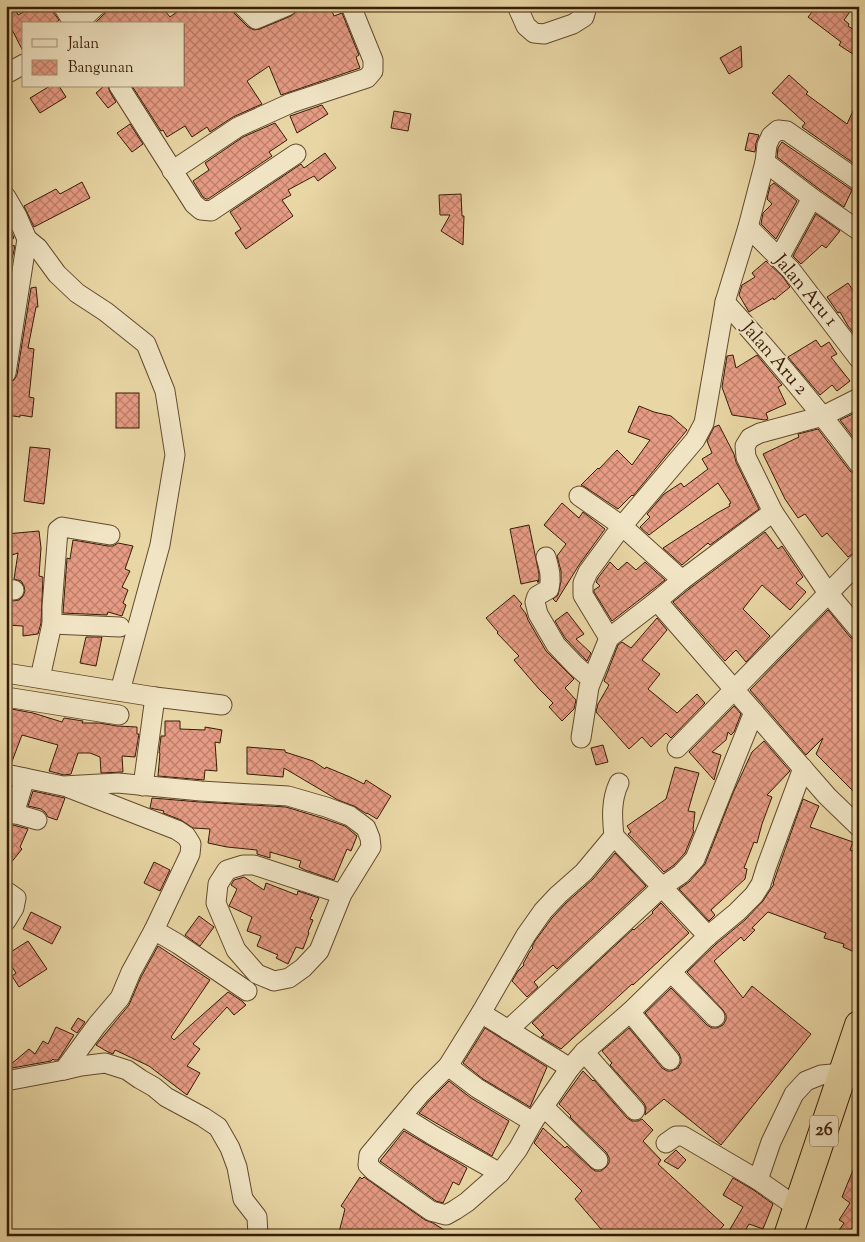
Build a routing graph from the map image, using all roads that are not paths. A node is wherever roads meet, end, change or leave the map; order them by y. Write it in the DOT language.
graph roads {
  1 [pos="63,6"];
  2 [pos="96,6"];
  3 [pos="243,6"];
  4 [pos="287,6"];
  5 [pos="351,6"];
  6 [pos="517,6"];
  7 [pos="586,6"];
  8 [pos="75,22"];
  9 [pos="78,22"];
  10 [pos="22,65"];
  11 [pos="6,74"];
  12 [pos="120,88"];
  13 [pos="296,154"];
  14 [pos="766,162"];
  15 [pos="172,171"];
  16 [pos="859,181"];
  17 [pos="6,198"];
  18 [pos="812,198"];
  19 [pos="748,227"];
  20 [pos="858,230"];
  21 [pos="27,239"];
  22 [pos="779,258"];
  23 [pos="725,302"];
  24 [pos="859,359"];
  25 [pos="6,374"];
  26 [pos="859,398"];
  27 [pos="823,416"];
  28 [pos="859,464"];
  29 [pos="580,496"];
  30 [pos="774,512"];
  31 [pos="622,526"];
  32 [pos="110,535"];
  33 [pos="546,557"];
  34 [pos="859,562"];
  35 [pos="682,580"];
  36 [pos="828,594"];
  37 [pos="657,601"];
  38 [pos="52,624"];
  39 [pos="120,627"];
  40 [pos="859,630"];
  41 [pos="609,638"];
  42 [pos="6,672"];
  43 [pos="40,678"];
  44 [pos="591,678"];
  45 [pos="734,689"];
  46 [pos="120,691"];
  47 [pos="6,697"];
  48 [pos="156,697"];
  49 [pos="222,704"];
  50 [pos="754,712"];
  51 [pos="119,715"];
  52 [pos="581,738"];
  53 [pos="677,748"];
  54 [pos="803,768"];
  55 [pos="6,774"];
  56 [pos="25,778"];
  57 [pos="619,783"];
  58 [pos="63,786"];
  59 [pos="143,786"];
  60 [pos="10,812"];
  61 [pos="37,820"];
  62 [pos="859,827"];
  63 [pos="614,836"];
  64 [pos="662,887"];
  65 [pos="6,891"];
  66 [pos="342,894"];
  67 [pos="6,921"];
  68 [pos="154,930"];
  69 [pos="708,936"];
  70 [pos="670,972"];
  71 [pos="247,991"];
  72 [pos="630,1012"];
  73 [pos="482,1013"];
  74 [pos="715,1017"];
  75 [pos="859,1025"];
  76 [pos="508,1030"];
  77 [pos="584,1052"];
  78 [pos="670,1060"];
  79 [pos="448,1066"];
  80 [pos="570,1068"];
  81 [pos="64,1070"];
  82 [pos="843,1073"];
  83 [pos="6,1081"];
  84 [pos="544,1107"];
  85 [pos="635,1110"];
  86 [pos="402,1116"];
  87 [pos="533,1122"];
  88 [pos="666,1143"];
  89 [pos="598,1160"];
  90 [pos="500,1173"];
  91 [pos="758,1180"];
  92 [pos="798,1208"];
  93 [pos="789,1235"];
  94 [pos="258,1236"];
  1 -- 8 [label="street"];
  2 -- 9 [label="street"];
  3 -- 4 [label="street"];
  5 -- 15 [label="street"];
  6 -- 7 [label="street"];
  10 -- 11 [label="street"];
  12 -- 15 [label="street"];
  13 -- 15 [label="street"];
  14 -- 16 [label="street"];
  14 -- 18 [label="street"];
  14 -- 19 [label="street"];
  17 -- 21 [label="street"];
  18 -- 20 [label="street"];
  18 -- 22 [label="street"];
  19 -- 22 [label="street, Jalan Aru 1"];
  19 -- 23 [label="street"];
  21 -- 25 [label="street"];
  21 -- 46 [label="street"];
  22 -- 24 [label="street, Jalan Aru 1"];
  23 -- 27 [label="street, Jalan Aru 2"];
  23 -- 31 [label="street"];
  26 -- 27 [label="street"];
  27 -- 28 [label="street, Jalan Aru 2"];
  27 -- 30 [label="street"];
  29 -- 31 [label="street"];
  30 -- 35 [label="street"];
  30 -- 36 [label="street"];
  31 -- 35 [label="street"];
  31 -- 41 [label="street"];
  32 -- 38 [label="street"];
  33 -- 44 [label="street"];
  34 -- 36 [label="street"];
  35 -- 37 [label="street"];
  36 -- 40 [label="street"];
  36 -- 45 [label="street"];
  37 -- 41 [label="street"];
  37 -- 45 [label="street"];
  38 -- 39 [label="street"];
  38 -- 43 [label="street"];
  41 -- 44 [label="street"];
  42 -- 43 [label="street"];
  43 -- 46 [label="street"];
  44 -- 52 [label="street"];
  45 -- 50 [label="street"];
  45 -- 53 [label="street"];
  46 -- 48 [label="street"];
  47 -- 51 [label="street"];
  48 -- 49 [label="street"];
  48 -- 59 [label="street"];
  50 -- 54 [label="street"];
  50 -- 64 [label="street"];
  54 -- 62 [label="street"];
  54 -- 69 [label="street"];
  55 -- 56 [label="street"];
  56 -- 58 [label="street"];
  56 -- 60 [label="street"];
  57 -- 63 [label="street"];
  58 -- 59 [label="street"];
  58 -- 68 [label="street"];
  59 -- 66 [label="street"];
  60 -- 61 [label="street"];
  63 -- 64 [label="street"];
  63 -- 73 [label="street"];
  64 -- 69 [label="street"];
  64 -- 76 [label="street"];
  65 -- 67 [label="street"];
  66 -- 66 [label="street"];
  68 -- 71 [label="street"];
  68 -- 81 [label="street"];
  69 -- 70 [label="street"];
  70 -- 72 [label="street"];
  70 -- 74 [label="street"];
  72 -- 77 [label="street"];
  72 -- 78 [label="street"];
  73 -- 76 [label="street"];
  73 -- 79 [label="street"];
  75 -- 82 [label="highway, 26"];
  76 -- 80 [label="street"];
  77 -- 80 [label="street"];
  77 -- 85 [label="street"];
  79 -- 86 [label="street"];
  79 -- 87 [label="street"];
  80 -- 84 [label="street"];
  81 -- 83 [label="street"];
  81 -- 94 [label="street"];
  82 -- 91 [label="street"];
  82 -- 92 [label="highway, 26"];
  84 -- 87 [label="street"];
  84 -- 89 [label="street"];
  86 -- 90 [label="street"];
  86 -- 90 [label="street"];
  87 -- 90 [label="street"];
  88 -- 91 [label="street"];
  91 -- 92 [label="street"];
  92 -- 93 [label="highway, 26"];
}
